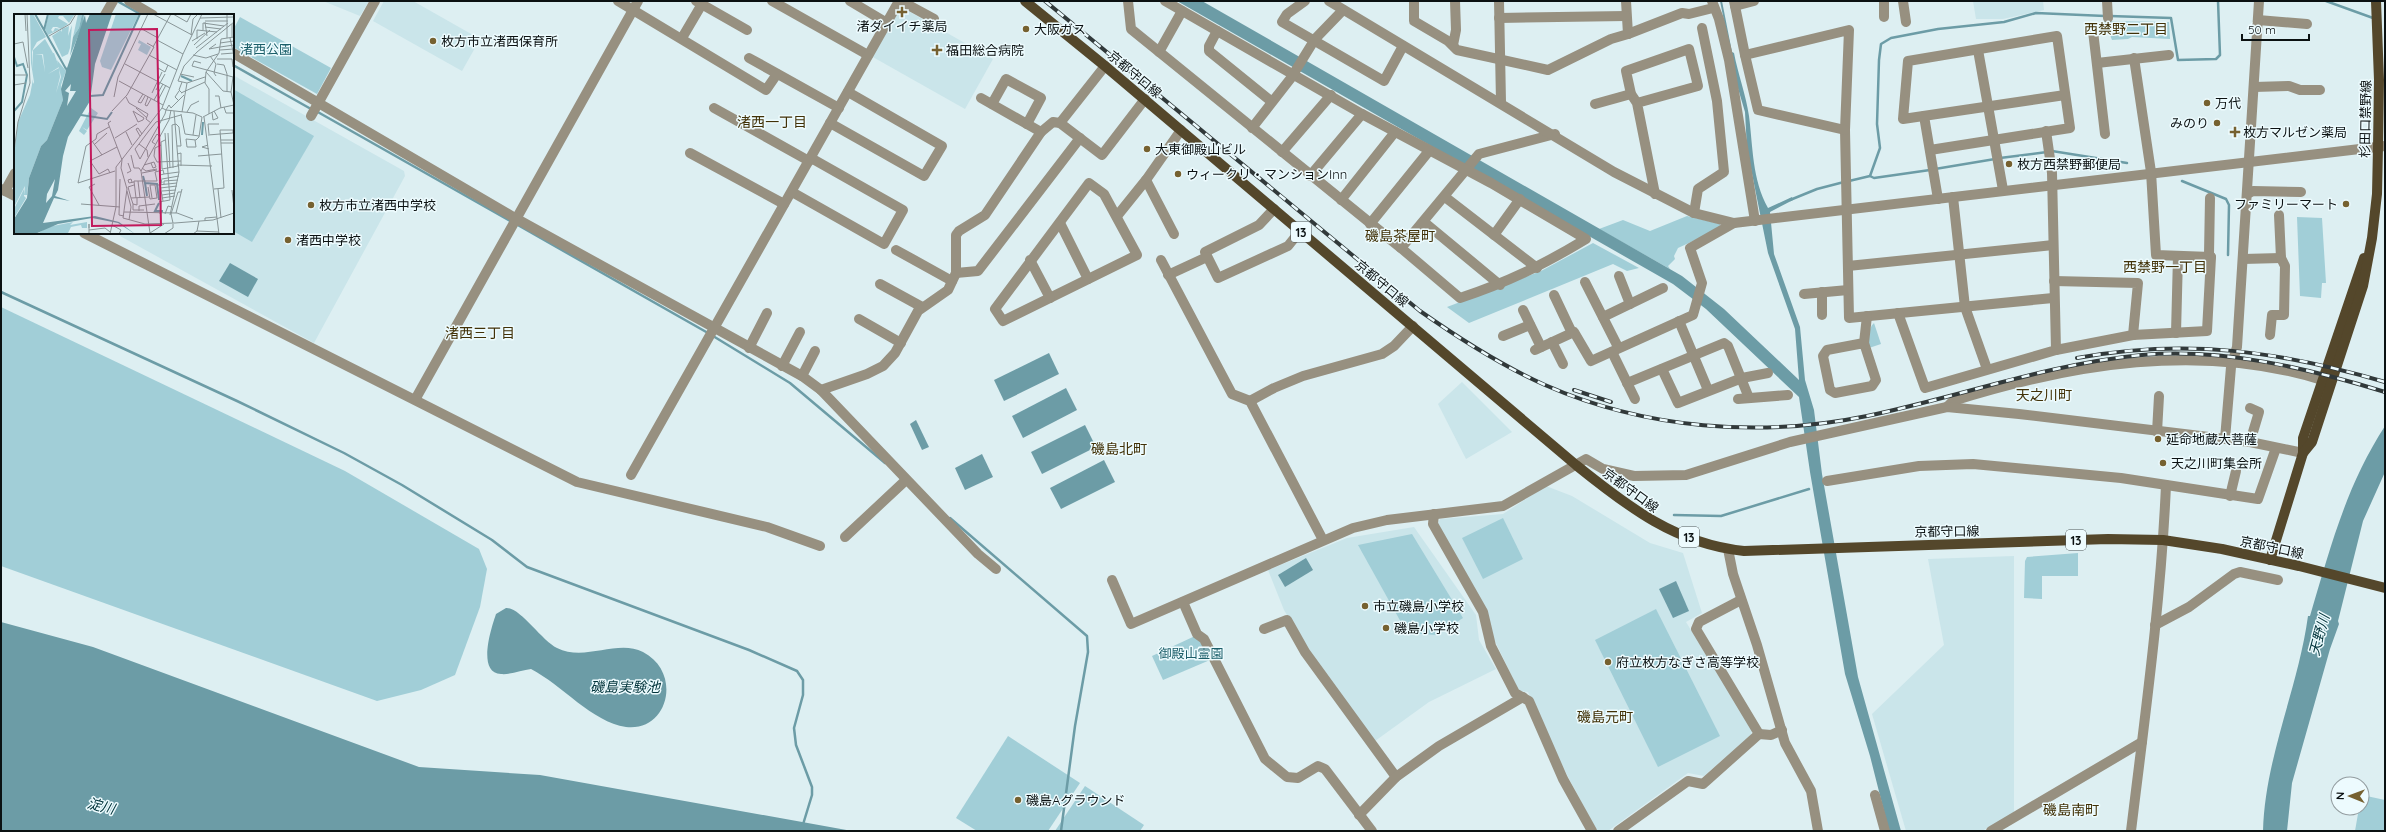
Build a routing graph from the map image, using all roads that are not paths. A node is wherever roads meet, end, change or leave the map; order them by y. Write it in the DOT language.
graph roads {
  1 [pos="113,1"];
  2 [pos="375,1"];
  3 [pos="618,1"];
  4 [pos="772,1"];
  5 [pos="850,1"];
  6 [pos="900,1"];
  7 [pos="1025,1"];
  8 [pos="1128,1"];
  9 [pos="1166,1"];
  10 [pos="1305,1"];
  11 [pos="1329,1"];
  12 [pos="1414,1"];
  13 [pos="1455,1"];
  14 [pos="1499,1"];
  15 [pos="1626,1"];
  16 [pos="1754,1"];
  17 [pos="1884,1"];
  18 [pos="1903,1"];
  19 [pos="2107,1"];
  20 [pos="2254,1"];
  21 [pos="2259,1"];
  22 [pos="2376,1"];
  23 [pos="135,3"];
  24 [pos="699,3"];
  25 [pos="1713,4"];
  26 [pos="1734,4"];
  27 [pos="636,6"];
  28 [pos="1343,10"];
  29 [pos="1182,11"];
  30 [pos="106,14"];
  31 [pos="152,14"];
  32 [pos="1626,16"];
  33 [pos="2108,16"];
  34 [pos="1884,17"];
  35 [pos="1500,18"];
  36 [pos="934,19"];
  37 [pos="2258,20"];
  38 [pos="1906,22"];
  39 [pos="887,23"];
  40 [pos="2308,24"];
  41 [pos="1702,28"];
  42 [pos="747,30"];
  43 [pos="1217,31"];
  44 [pos="2093,31"];
  45 [pos="1628,34"];
  46 [pos="682,38"];
  47 [pos="1314,42"];
  48 [pos="1453,45"];
  49 [pos="1403,46"];
  50 [pos="1978,50"];
  51 [pos="1159,52"];
  52 [pos="234,54"];
  53 [pos="868,55"];
  54 [pos="1744,55"];
  55 [pos="2169,55"];
  56 [pos="749,58"];
  57 [pos="1500,58"];
  58 [pos="2134,58"];
  59 [pos="2382,62"];
  60 [pos="2097,63"];
  61 [pos="1105,66"];
  62 [pos="1294,72"];
  63 [pos="777,74"];
  64 [pos="2254,87"];
  65 [pos="2320,90"];
  66 [pos="848,92"];
  67 [pos="1631,94"];
  68 [pos="1331,95"];
  69 [pos="2065,95"];
  70 [pos="982,98"];
  71 [pos="1145,99"];
  72 [pos="1271,101"];
  73 [pos="1501,102"];
  74 [pos="1637,103"];
  75 [pos="318,104"];
  76 [pos="992,104"];
  77 [pos="1595,104"];
  78 [pos="1987,105"];
  79 [pos="714,108"];
  80 [pos="839,108"];
  81 [pos="1362,114"];
  82 [pos="311,116"];
  83 [pos="1924,116"];
  84 [pos="830,123"];
  85 [pos="1060,123"];
  86 [pos="1027,124"];
  87 [pos="1252,128"];
  88 [pos="1181,130"];
  89 [pos="1845,130"];
  90 [pos="2046,130"];
  91 [pos="1040,132"];
  92 [pos="1395,132"];
  93 [pos="1554,134"];
  94 [pos="2105,134"];
  95 [pos="1080,138"];
  96 [pos="1994,140"];
  97 [pos="2382,146"];
  98 [pos="1930,150"];
  99 [pos="1429,151"];
  100 [pos="1282,152"];
  101 [pos="690,153"];
  102 [pos="810,159"];
  103 [pos="2248,161"];
  104 [pos="1466,170"];
  105 [pos="2151,172"];
  106 [pos="14,174"];
  107 [pos="1310,176"];
  108 [pos="1146,180"];
  109 [pos="2052,184"];
  110 [pos="3,190"];
  111 [pos="2003,190"];
  112 [pos="792,192"];
  113 [pos="2300,192"];
  114 [pos="1655,194"];
  115 [pos="2247,194"];
  116 [pos="14,196"];
  117 [pos="1445,197"];
  118 [pos="1952,197"];
  119 [pos="1938,198"];
  120 [pos="2210,198"];
  121 [pos="1520,199"];
  122 [pos="1341,200"];
  123 [pos="784,204"];
  124 [pos="1274,208"];
  125 [pos="1846,210"];
  126 [pos="1694,213"];
  127 [pos="2279,215"];
  128 [pos="1117,216"];
  129 [pos="515,218"];
  130 [pos="1755,221"];
  131 [pos="1424,222"];
  132 [pos="1060,223"];
  133 [pos="1734,223"];
  134 [pos="1370,224"];
  135 [pos="1300,231"];
  136 [pos="86,234"];
  137 [pos="1174,234"];
  138 [pos="1494,235"];
  139 [pos="2372,238"];
  140 [pos="2053,245"];
  141 [pos="1401,248"];
  142 [pos="896,250"];
  143 [pos="1959,255"];
  144 [pos="2178,256"];
  145 [pos="1208,257"];
  146 [pos="2211,257"];
  147 [pos="2281,258"];
  148 [pos="2242,259"];
  149 [pos="1030,260"];
  150 [pos="1161,260"];
  151 [pos="1848,266"];
  152 [pos="1537,268"];
  153 [pos="1168,276"];
  154 [pos="1619,276"];
  155 [pos="954,277"];
  156 [pos="1088,279"];
  157 [pos="2054,281"];
  158 [pos="1585,282"];
  159 [pos="880,284"];
  160 [pos="1500,285"];
  161 [pos="1663,288"];
  162 [pos="1848,290"];
  163 [pos="1822,292"];
  164 [pos="1804,294"];
  165 [pos="1554,295"];
  166 [pos="1050,298"];
  167 [pos="2053,298"];
  168 [pos="1630,304"];
  169 [pos="1965,307"];
  170 [pos="922,308"];
  171 [pos="1523,310"];
  172 [pos="767,313"];
  173 [pos="1898,313"];
  174 [pos="1822,315"];
  175 [pos="1867,316"];
  176 [pos="1603,317"];
  177 [pos="859,319"];
  178 [pos="1679,321"];
  179 [pos="1530,325"];
  180 [pos="1413,326"];
  181 [pos="714,329"];
  182 [pos="800,332"];
  183 [pos="1572,333"];
  184 [pos="2176,333"];
  185 [pos="2133,335"];
  186 [pos="2270,335"];
  187 [pos="1503,336"];
  188 [pos="1552,342"];
  189 [pos="901,343"];
  190 [pos="1864,343"];
  191 [pos="749,348"];
  192 [pos="1615,349"];
  193 [pos="2056,350"];
  194 [pos="815,351"];
  195 [pos="1693,356"];
  196 [pos="2233,363"];
  197 [pos="1563,364"];
  198 [pos="782,366"];
  199 [pos="1662,369"];
  200 [pos="1987,369"];
  201 [pos="1768,373"];
  202 [pos="802,376"];
  203 [pos="1742,378"];
  204 [pos="2322,380"];
  205 [pos="1627,383"];
  206 [pos="820,390"];
  207 [pos="1708,390"];
  208 [pos="1788,395"];
  209 [pos="2160,396"];
  210 [pos="416,398"];
  211 [pos="1635,398"];
  212 [pos="1738,398"];
  213 [pos="1749,398"];
  214 [pos="1250,401"];
  215 [pos="1947,407"];
  216 [pos="2250,408"];
  217 [pos="2157,432"];
  218 [pos="2225,439"];
  219 [pos="2250,442"];
  220 [pos="2276,448"];
  221 [pos="2303,453"];
  222 [pos="1576,465"];
  223 [pos="2236,471"];
  224 [pos="631,475"];
  225 [pos="906,480"];
  226 [pos="1827,481"];
  227 [pos="2166,485"];
  228 [pos="2230,496"];
  229 [pos="1434,514"];
  230 [pos="845,537"];
  231 [pos="1323,540"];
  232 [pos="2163,540"];
  233 [pos="820,546"];
  234 [pos="1728,549"];
  235 [pos="2270,560"];
  236 [pos="996,569"];
  237 [pos="1112,580"];
  238 [pos="2278,580"];
  239 [pos="2384,586"];
  240 [pos="1741,600"];
  241 [pos="1183,602"];
  242 [pos="2155,625"];
  243 [pos="1264,629"];
  244 [pos="1523,697"];
  245 [pos="1782,730"];
  246 [pos="1759,734"];
  247 [pos="2142,742"];
  248 [pos="1396,777"];
  249 [pos="1875,795"];
  250 [pos="1359,815"];
  251 [pos="1372,831"];
  252 [pos="1592,831"];
  253 [pos="1618,831"];
  254 [pos="1818,831"];
  255 [pos="1885,831"];
  256 [pos="1991,831"];
  257 [pos="2130,831"];
  1 -- 30 [label="street"];
  2 -- 75 [label="street"];
  3 -- 27 [label="street"];
  4 -- 53 [label="street"];
  5 -- 39 [label="street"];
  6 -- 36 [label="street"];
  6 -- 39 [label="street"];
  7 -- 61 [label="main road, 京都守口線 / 13"];
  8 -- 51 [label="street"];
  9 -- 29 [label="street"];
  10 -- 47 [label="street"];
  11 -- 28 [label="street"];
  12 -- 48 [label="street"];
  13 -- 48 [label="street"];
  14 -- 35 [label="street"];
  15 -- 32 [label="street"];
  16 -- 26 [label="street"];
  17 -- 34 [label="street"];
  18 -- 38 [label="street"];
  19 -- 33 [label="street"];
  20 -- 21 [label="street"];
  21 -- 37 [label="street"];
  22 -- 59 [label="main road, 杉田口禁野線"];
  23 -- 31 [label="street"];
  24 -- 42 [label="street"];
  24 -- 46 [label="street"];
  25 -- 45 [label="street"];
  25 -- 130 [label="street"];
  26 -- 54 [label="street"];
  27 -- 46 [label="street"];
  27 -- 129 [label="street"];
  28 -- 47 [label="street"];
  28 -- 49 [label="street"];
  29 -- 43 [label="street"];
  29 -- 51 [label="street"];
  32 -- 35 [label="street"];
  32 -- 45 [label="street"];
  35 -- 57 [label="street"];
  37 -- 40 [label="street"];
  37 -- 64 [label="street"];
  39 -- 53 [label="street"];
  41 -- 126 [label="street"];
  43 -- 62 [label="street"];
  43 -- 72 [label="street"];
  44 -- 60 [label="street"];
  45 -- 57 [label="street"];
  46 -- 63 [label="street"];
  47 -- 49 [label="street"];
  47 -- 62 [label="street"];
  48 -- 57 [label="street"];
  49 -- 73 [label="street"];
  50 -- 69 [label="street"];
  50 -- 78 [label="street"];
  50 -- 83 [label="street"];
  51 -- 87 [label="street"];
  52 -- 75 [label="street"];
  53 -- 66 [label="street"];
  54 -- 89 [label="street"];
  54 -- 89 [label="street"];
  55 -- 58 [label="street"];
  56 -- 63 [label="street"];
  57 -- 73 [label="street"];
  58 -- 60 [label="street"];
  58 -- 105 [label="street"];
  59 -- 97 [label="main road, 杉田口禁野線"];
  60 -- 94 [label="street"];
  61 -- 71 [label="main road, 京都守口線 / 13"];
  61 -- 85 [label="street"];
  62 -- 68 [label="street"];
  62 -- 72 [label="street"];
  63 -- 80 [label="street"];
  64 -- 65 [label="street"];
  64 -- 103 [label="street"];
  66 -- 80 [label="street"];
  66 -- 84 [label="street"];
  67 -- 74 [label="street"];
  67 -- 74 [label="street"];
  67 -- 77 [label="street"];
  68 -- 81 [label="street"];
  68 -- 100 [label="street"];
  69 -- 78 [label="street"];
  69 -- 90 [label="street"];
  70 -- 76 [label="street"];
  71 -- 88 [label="main road, 京都守口線 / 13"];
  71 -- 95 [label="street"];
  72 -- 87 [label="street"];
  73 -- 93 [label="street"];
  74 -- 114 [label="street"];
  75 -- 82 [label="street"];
  75 -- 129 [label="street"];
  76 -- 86 [label="street"];
  76 -- 86 [label="street"];
  78 -- 83 [label="street"];
  78 -- 96 [label="street"];
  79 -- 102 [label="street"];
  80 -- 84 [label="street"];
  81 -- 92 [label="street"];
  81 -- 107 [label="street"];
  83 -- 98 [label="street"];
  84 -- 102 [label="street"];
  85 -- 91 [label="street"];
  85 -- 95 [label="street"];
  86 -- 91 [label="street"];
  87 -- 100 [label="street"];
  88 -- 108 [label="street"];
  88 -- 124 [label="main road, 京都守口線 / 13"];
  89 -- 125 [label="street"];
  90 -- 96 [label="street"];
  90 -- 109 [label="street"];
  91 -- 155 [label="street"];
  92 -- 99 [label="street"];
  92 -- 122 [label="street"];
  93 -- 104 [label="street"];
  93 -- 114 [label="street"];
  95 -- 155 [label="street"];
  96 -- 98 [label="street"];
  96 -- 111 [label="street"];
  97 -- 103 [label="street"];
  97 -- 139 [label="main road, 杉田口禁野線"];
  98 -- 119 [label="street"];
  99 -- 104 [label="street"];
  99 -- 134 [label="street"];
  100 -- 107 [label="street"];
  101 -- 123 [label="street"];
  102 -- 112 [label="street"];
  102 -- 112 [label="street"];
  103 -- 105 [label="street"];
  103 -- 115 [label="street"];
  104 -- 117 [label="street"];
  104 -- 121 [label="street"];
  105 -- 109 [label="street"];
  105 -- 144 [label="street"];
  106 -- 110 [label="street"];
  107 -- 122 [label="street"];
  108 -- 128 [label="street"];
  108 -- 137 [label="street"];
  109 -- 111 [label="street"];
  109 -- 140 [label="street"];
  110 -- 116 [label="street"];
  111 -- 118 [label="street"];
  112 -- 123 [label="street"];
  113 -- 115 [label="street"];
  114 -- 126 [label="street"];
  115 -- 148 [label="street"];
  117 -- 131 [label="street"];
  117 -- 138 [label="street"];
  118 -- 119 [label="street"];
  118 -- 143 [label="street"];
  119 -- 125 [label="street"];
  120 -- 146 [label="street"];
  121 -- 138 [label="street"];
  121 -- 152 [label="street"];
  122 -- 134 [label="street"];
  123 -- 181 [label="street"];
  124 -- 135 [label="main road, 京都守口線 / 13"];
  124 -- 145 [label="street"];
  125 -- 130 [label="street"];
  125 -- 151 [label="street"];
  126 -- 133 [label="street"];
  127 -- 147 [label="street"];
  128 -- 132 [label="street"];
  128 -- 156 [label="street"];
  129 -- 181 [label="street"];
  129 -- 210 [label="street"];
  130 -- 133 [label="street"];
  131 -- 141 [label="street"];
  131 -- 160 [label="street"];
  132 -- 149 [label="street"];
  132 -- 156 [label="street"];
  133 -- 178 [label="street"];
  134 -- 141 [label="street"];
  135 -- 145 [label="street"];
  135 -- 180 [label="main road, 京都守口線 / 13"];
  136 -- 233 [label="street"];
  138 -- 152 [label="street"];
  139 -- 204 [label="main road, 杉田口禁野線"];
  139 -- 221 [label="main road, 杉田口禁野線"];
  140 -- 143 [label="street"];
  140 -- 157 [label="street"];
  141 -- 160 [label="street"];
  142 -- 155 [label="street"];
  143 -- 151 [label="street"];
  143 -- 169 [label="street"];
  144 -- 146 [label="street"];
  144 -- 184 [label="street"];
  145 -- 153 [label="street"];
  146 -- 184 [label="street"];
  147 -- 148 [label="street"];
  147 -- 186 [label="street"];
  148 -- 196 [label="street"];
  149 -- 166 [label="street"];
  149 -- 166 [label="street"];
  150 -- 153 [label="street"];
  151 -- 162 [label="street"];
  152 -- 160 [label="street"];
  153 -- 214 [label="street"];
  154 -- 168 [label="street"];
  155 -- 170 [label="street"];
  156 -- 166 [label="street"];
  157 -- 167 [label="street"];
  157 -- 185 [label="street"];
  158 -- 176 [label="street"];
  159 -- 170 [label="street"];
  161 -- 168 [label="street"];
  162 -- 163 [label="street"];
  162 -- 175 [label="street"];
  163 -- 164 [label="street"];
  163 -- 174 [label="street"];
  165 -- 183 [label="street"];
  167 -- 169 [label="street"];
  167 -- 193 [label="street"];
  168 -- 176 [label="street"];
  169 -- 173 [label="street"];
  169 -- 200 [label="street"];
  170 -- 189 [label="street"];
  171 -- 179 [label="street"];
  172 -- 191 [label="street"];
  173 -- 175 [label="street"];
  173 -- 200 [label="street"];
  175 -- 190 [label="street"];
  176 -- 192 [label="street"];
  177 -- 189 [label="street"];
  178 -- 192 [label="street"];
  178 -- 195 [label="street"];
  179 -- 187 [label="street"];
  179 -- 188 [label="street"];
  180 -- 214 [label="street"];
  180 -- 222 [label="main road, 京都守口線 / 13"];
  181 -- 191 [label="street"];
  181 -- 224 [label="street"];
  182 -- 198 [label="street"];
  183 -- 188 [label="street"];
  183 -- 192 [label="street"];
  184 -- 185 [label="street"];
  185 -- 193 [label="street"];
  188 -- 197 [label="street"];
  189 -- 206 [label="street"];
  190 -- 190 [label="street"];
  191 -- 198 [label="street"];
  192 -- 205 [label="street"];
  193 -- 200 [label="street"];
  194 -- 202 [label="street"];
  195 -- 199 [label="street"];
  195 -- 203 [label="street"];
  195 -- 207 [label="street"];
  196 -- 204 [label="street"];
  196 -- 215 [label="street"];
  196 -- 218 [label="street"];
  198 -- 202 [label="street"];
  199 -- 205 [label="street"];
  199 -- 207 [label="street"];
  201 -- 203 [label="street"];
  202 -- 206 [label="street"];
  203 -- 207 [label="street"];
  203 -- 213 [label="street"];
  204 -- 221 [label="main road, 杉田口禁野線"];
  205 -- 211 [label="street"];
  206 -- 225 [label="street"];
  208 -- 213 [label="street"];
  209 -- 217 [label="street"];
  212 -- 213 [label="street"];
  214 -- 231 [label="street"];
  215 -- 217 [label="street"];
  215 -- 222 [label="street"];
  216 -- 219 [label="street"];
  217 -- 218 [label="street"];
  218 -- 219 [label="street"];
  219 -- 220 [label="street"];
  220 -- 221 [label="street"];
  220 -- 228 [label="street"];
  221 -- 235 [label="main road, 杉田口禁野線"];
  222 -- 229 [label="street"];
  222 -- 234 [label="main road, 京都守口線 / 13"];
  223 -- 228 [label="street"];
  225 -- 230 [label="street"];
  225 -- 236 [label="street"];
  226 -- 227 [label="street"];
  227 -- 228 [label="street"];
  227 -- 232 [label="street"];
  229 -- 231 [label="street"];
  229 -- 244 [label="street"];
  231 -- 241 [label="street"];
  232 -- 234 [label="main road, 京都守口線 / 13"];
  232 -- 235 [label="main road, 京都守口線 / 13"];
  232 -- 242 [label="street"];
  234 -- 240 [label="street"];
  235 -- 239 [label="main road, 京都守口線 / 13"];
  237 -- 241 [label="street"];
  238 -- 242 [label="street"];
  240 -- 245 [label="street"];
  240 -- 246 [label="street"];
  241 -- 250 [label="street"];
  242 -- 247 [label="street"];
  243 -- 248 [label="street"];
  244 -- 248 [label="street"];
  244 -- 252 [label="street"];
  245 -- 246 [label="street"];
  245 -- 254 [label="street"];
  246 -- 253 [label="street"];
  247 -- 256 [label="street"];
  247 -- 257 [label="street"];
  248 -- 250 [label="street"];
  249 -- 255 [label="street"];
  250 -- 251 [label="street"];
}
